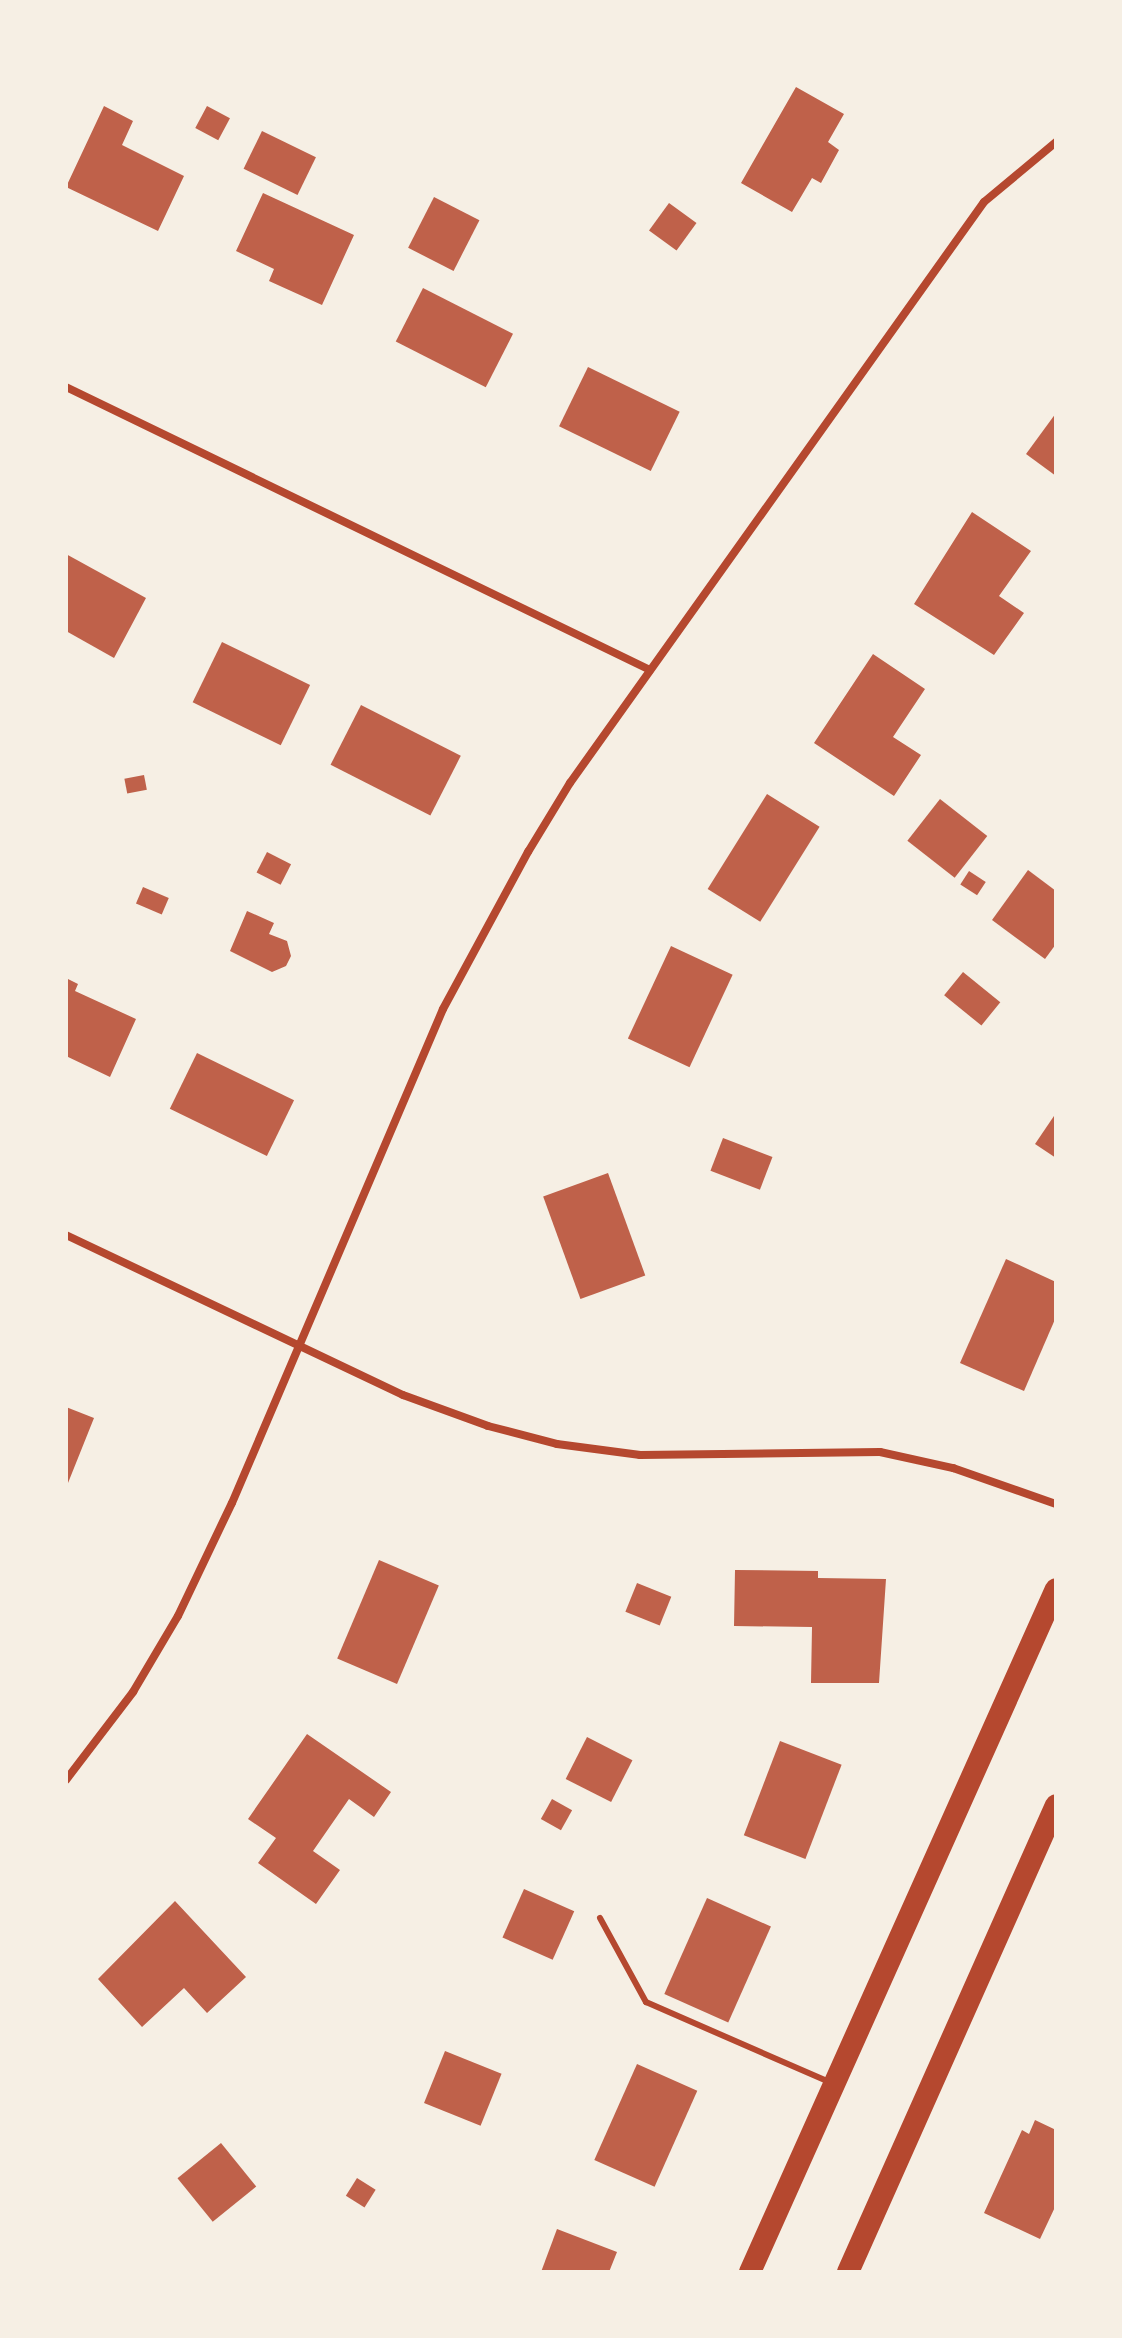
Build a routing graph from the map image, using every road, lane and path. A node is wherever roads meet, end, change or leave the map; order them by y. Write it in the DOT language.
graph roads {
  1 [pos="1056,142"];
  2 [pos="66,387"];
  3 [pos="650,670"];
  4 [pos="66,1235"];
  5 [pos="299,1345"];
  6 [pos="1056,1504"];
  7 [pos="1056,1589"];
  8 [pos="66,1780"];
  9 [pos="1056,1805"];
  10 [pos="600,1918"];
  11 [pos="834,2084"];
  12 [pos="750,2272"];
  13 [pos="848,2272"];
  1 -- 3 [label="street"];
  2 -- 3 [label="street"];
  3 -- 5 [label="street"];
  4 -- 5 [label="street"];
  5 -- 6 [label="street"];
  5 -- 8 [label="street"];
  7 -- 11 [label="highway"];
  9 -- 13 [label="highway"];
  10 -- 11 [label="lane"];
  11 -- 12 [label="highway"];
}
